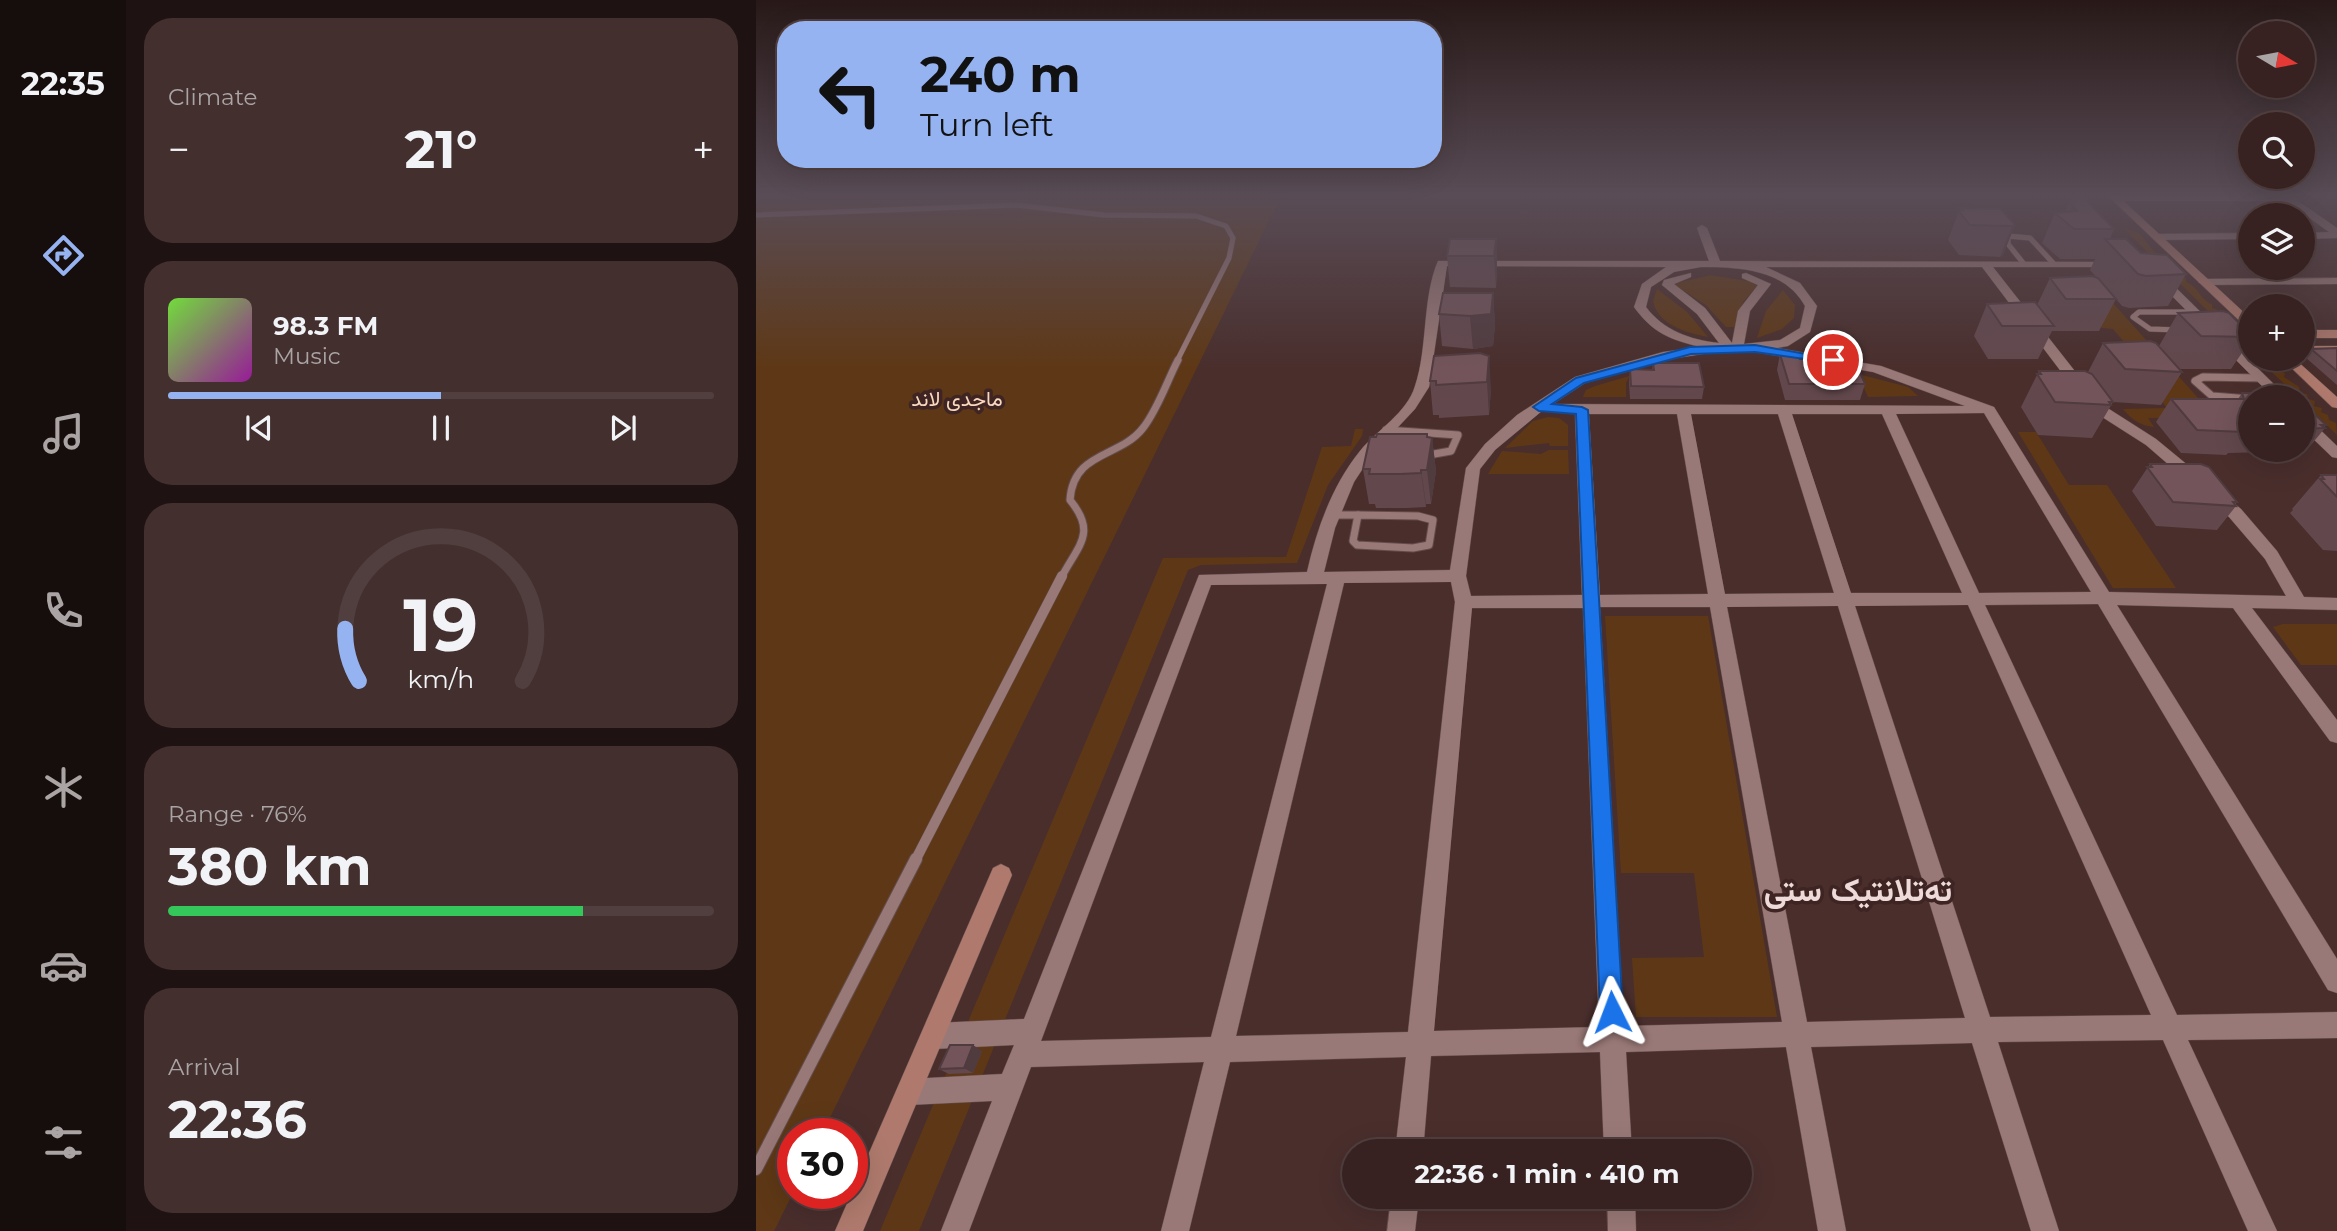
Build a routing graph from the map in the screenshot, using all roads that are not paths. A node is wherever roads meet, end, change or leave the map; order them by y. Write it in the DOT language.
graph roads {
  1 [pos="1230,253"];
  2 [pos="1711,253"];
  3 [pos="2016,253"];
  4 [pos="2044,253"];
  5 [pos="2174,253"];
  6 [pos="1715,263"];
  7 [pos="1985,264"];
  8 [pos="2024,264"];
  9 [pos="2054,264"];
  10 [pos="2125,264"];
  11 [pos="2146,264"];
  12 [pos="2337,281"];
  13 [pos="2204,282"];
  14 [pos="2194,312"];
  15 [pos="2238,313"];
  16 [pos="2186,331"];
  17 [pos="2200,331"];
  18 [pos="2213,331"];
  19 [pos="2315,334"];
  20 [pos="2337,334"];
  21 [pos="1679,338"];
  22 [pos="1791,338"];
  23 [pos="1755,348"];
  24 [pos="1728,349"];
  25 [pos="2315,349"];
  26 [pos="2337,349"];
  27 [pos="1676,354"];
  28 [pos="1805,354"];
  29 [pos="2301,371"];
  30 [pos="2260,378"];
  31 [pos="2267,385"];
  32 [pos="2238,399"];
  33 [pos="2337,404"];
  34 [pos="1539,407"];
  35 [pos="1582,410"];
  36 [pos="1683,410"];
  37 [pos="1784,410"];
  38 [pos="1887,410"];
  39 [pos="1989,410"];
  40 [pos="1386,430"];
  41 [pos="2315,433"];
  42 [pos="2337,454"];
  43 [pos="1407,455"];
  44 [pos="1331,514"];
  45 [pos="1358,515"];
  46 [pos="1458,576"];
  47 [pos="1326,578"];
  48 [pos="2104,598"];
  49 [pos="1974,599"];
  50 [pos="1717,600"];
  51 [pos="1845,600"];
  52 [pos="1592,601"];
  53 [pos="1464,602"];
  54 [pos="2238,602"];
  55 [pos="2299,604"];
  56 [pos="2337,604"];
  57 [pos="2337,735"];
  58 [pos="1001,875"];
  59 [pos="2337,981"];
  60 [pos="2337,1025"];
  61 [pos="2169,1027"];
  62 [pos="1981,1030"];
  63 [pos="934,1036"];
  64 [pos="1797,1037"];
  65 [pos="1613,1040"];
  66 [pos="1028,1043"];
  67 [pos="1420,1045"];
  68 [pos="1220,1049"];
  69 [pos="1011,1087"];
  70 [pos="909,1092"];
  71 [pos="1410,1139"];
  72 [pos="1617,1139"];
  73 [pos="756,1168"];
  74 [pos="1404,1209"];
  75 [pos="1621,1209"];
  76 [pos="849,1231"];
  77 [pos="955,1231"];
  78 [pos="1175,1231"];
  79 [pos="1401,1231"];
  80 [pos="1622,1231"];
  81 [pos="1832,1231"];
  82 [pos="2045,1231"];
  83 [pos="2263,1231"];
  1 -- 73 [label="lane"];
  2 -- 6 [label="street"];
  3 -- 8 [label="lane"];
  4 -- 9 [label="lane"];
  5 -- 13 [label="street"];
  6 -- 7 [label="street"];
  6 -- 21 [label="street"];
  6 -- 22 [label="street"];
  6 -- 40 [label="street"];
  7 -- 8 [label="street"];
  7 -- 55 [label="street"];
  8 -- 9 [label="street"];
  9 -- 10 [label="street"];
  11 -- 14 [label="street"];
  12 -- 13 [label="street"];
  13 -- 15 [label="street"];
  14 -- 16 [label="lane"];
  14 -- 18 [label="street"];
  17 -- 18 [label="lane"];
  18 -- 30 [label="street"];
  19 -- 20 [label="street"];
  21 -- 24 [label="street"];
  21 -- 27 [label="street"];
  22 -- 23 [label="street"];
  22 -- 28 [label="street"];
  23 -- 24 [label="street"];
  23 -- 28 [label="street"];
  24 -- 24 [label="street"];
  24 -- 27 [label="street"];
  25 -- 26 [label="street"];
  27 -- 34 [label="street"];
  28 -- 39 [label="street"];
  29 -- 33 [label="street"];
  30 -- 31 [label="street"];
  30 -- 32 [label="lane"];
  34 -- 35 [label="street"];
  34 -- 46 [label="street"];
  35 -- 36 [label="street"];
  35 -- 52 [label="street"];
  36 -- 37 [label="street"];
  36 -- 50 [label="street"];
  37 -- 38 [label="street"];
  37 -- 51 [label="street"];
  38 -- 39 [label="street"];
  38 -- 49 [label="street"];
  39 -- 48 [label="street"];
  40 -- 43 [label="lane"];
  40 -- 44 [label="street"];
  41 -- 42 [label="street"];
  44 -- 45 [label="lane"];
  44 -- 47 [label="street"];
  45 -- 45 [label="lane"];
  46 -- 47 [label="street"];
  46 -- 53 [label="street"];
  47 -- 66 [label="street"];
  47 -- 68 [label="street"];
  48 -- 49 [label="street"];
  48 -- 54 [label="street"];
  48 -- 59 [label="street"];
  49 -- 51 [label="street"];
  49 -- 61 [label="street"];
  50 -- 51 [label="street"];
  50 -- 52 [label="street"];
  50 -- 64 [label="street"];
  51 -- 62 [label="street"];
  52 -- 53 [label="street"];
  52 -- 65 [label="street"];
  53 -- 67 [label="street"];
  54 -- 55 [label="street"];
  54 -- 57 [label="street"];
  55 -- 56 [label="street"];
  58 -- 63 [label="street"];
  60 -- 61 [label="street"];
  61 -- 62 [label="street"];
  61 -- 83 [label="street"];
  62 -- 64 [label="street"];
  62 -- 82 [label="street"];
  63 -- 66 [label="street"];
  63 -- 70 [label="street"];
  64 -- 65 [label="street"];
  64 -- 81 [label="street"];
  65 -- 67 [label="street"];
  65 -- 72 [label="street"];
  66 -- 68 [label="street"];
  66 -- 69 [label="street"];
  67 -- 68 [label="street"];
  67 -- 71 [label="street"];
  68 -- 78 [label="street"];
  69 -- 70 [label="street"];
  69 -- 77 [label="street"];
  70 -- 76 [label="street"];
  74 -- 79 [label="street"];
  75 -- 80 [label="street"];
}
